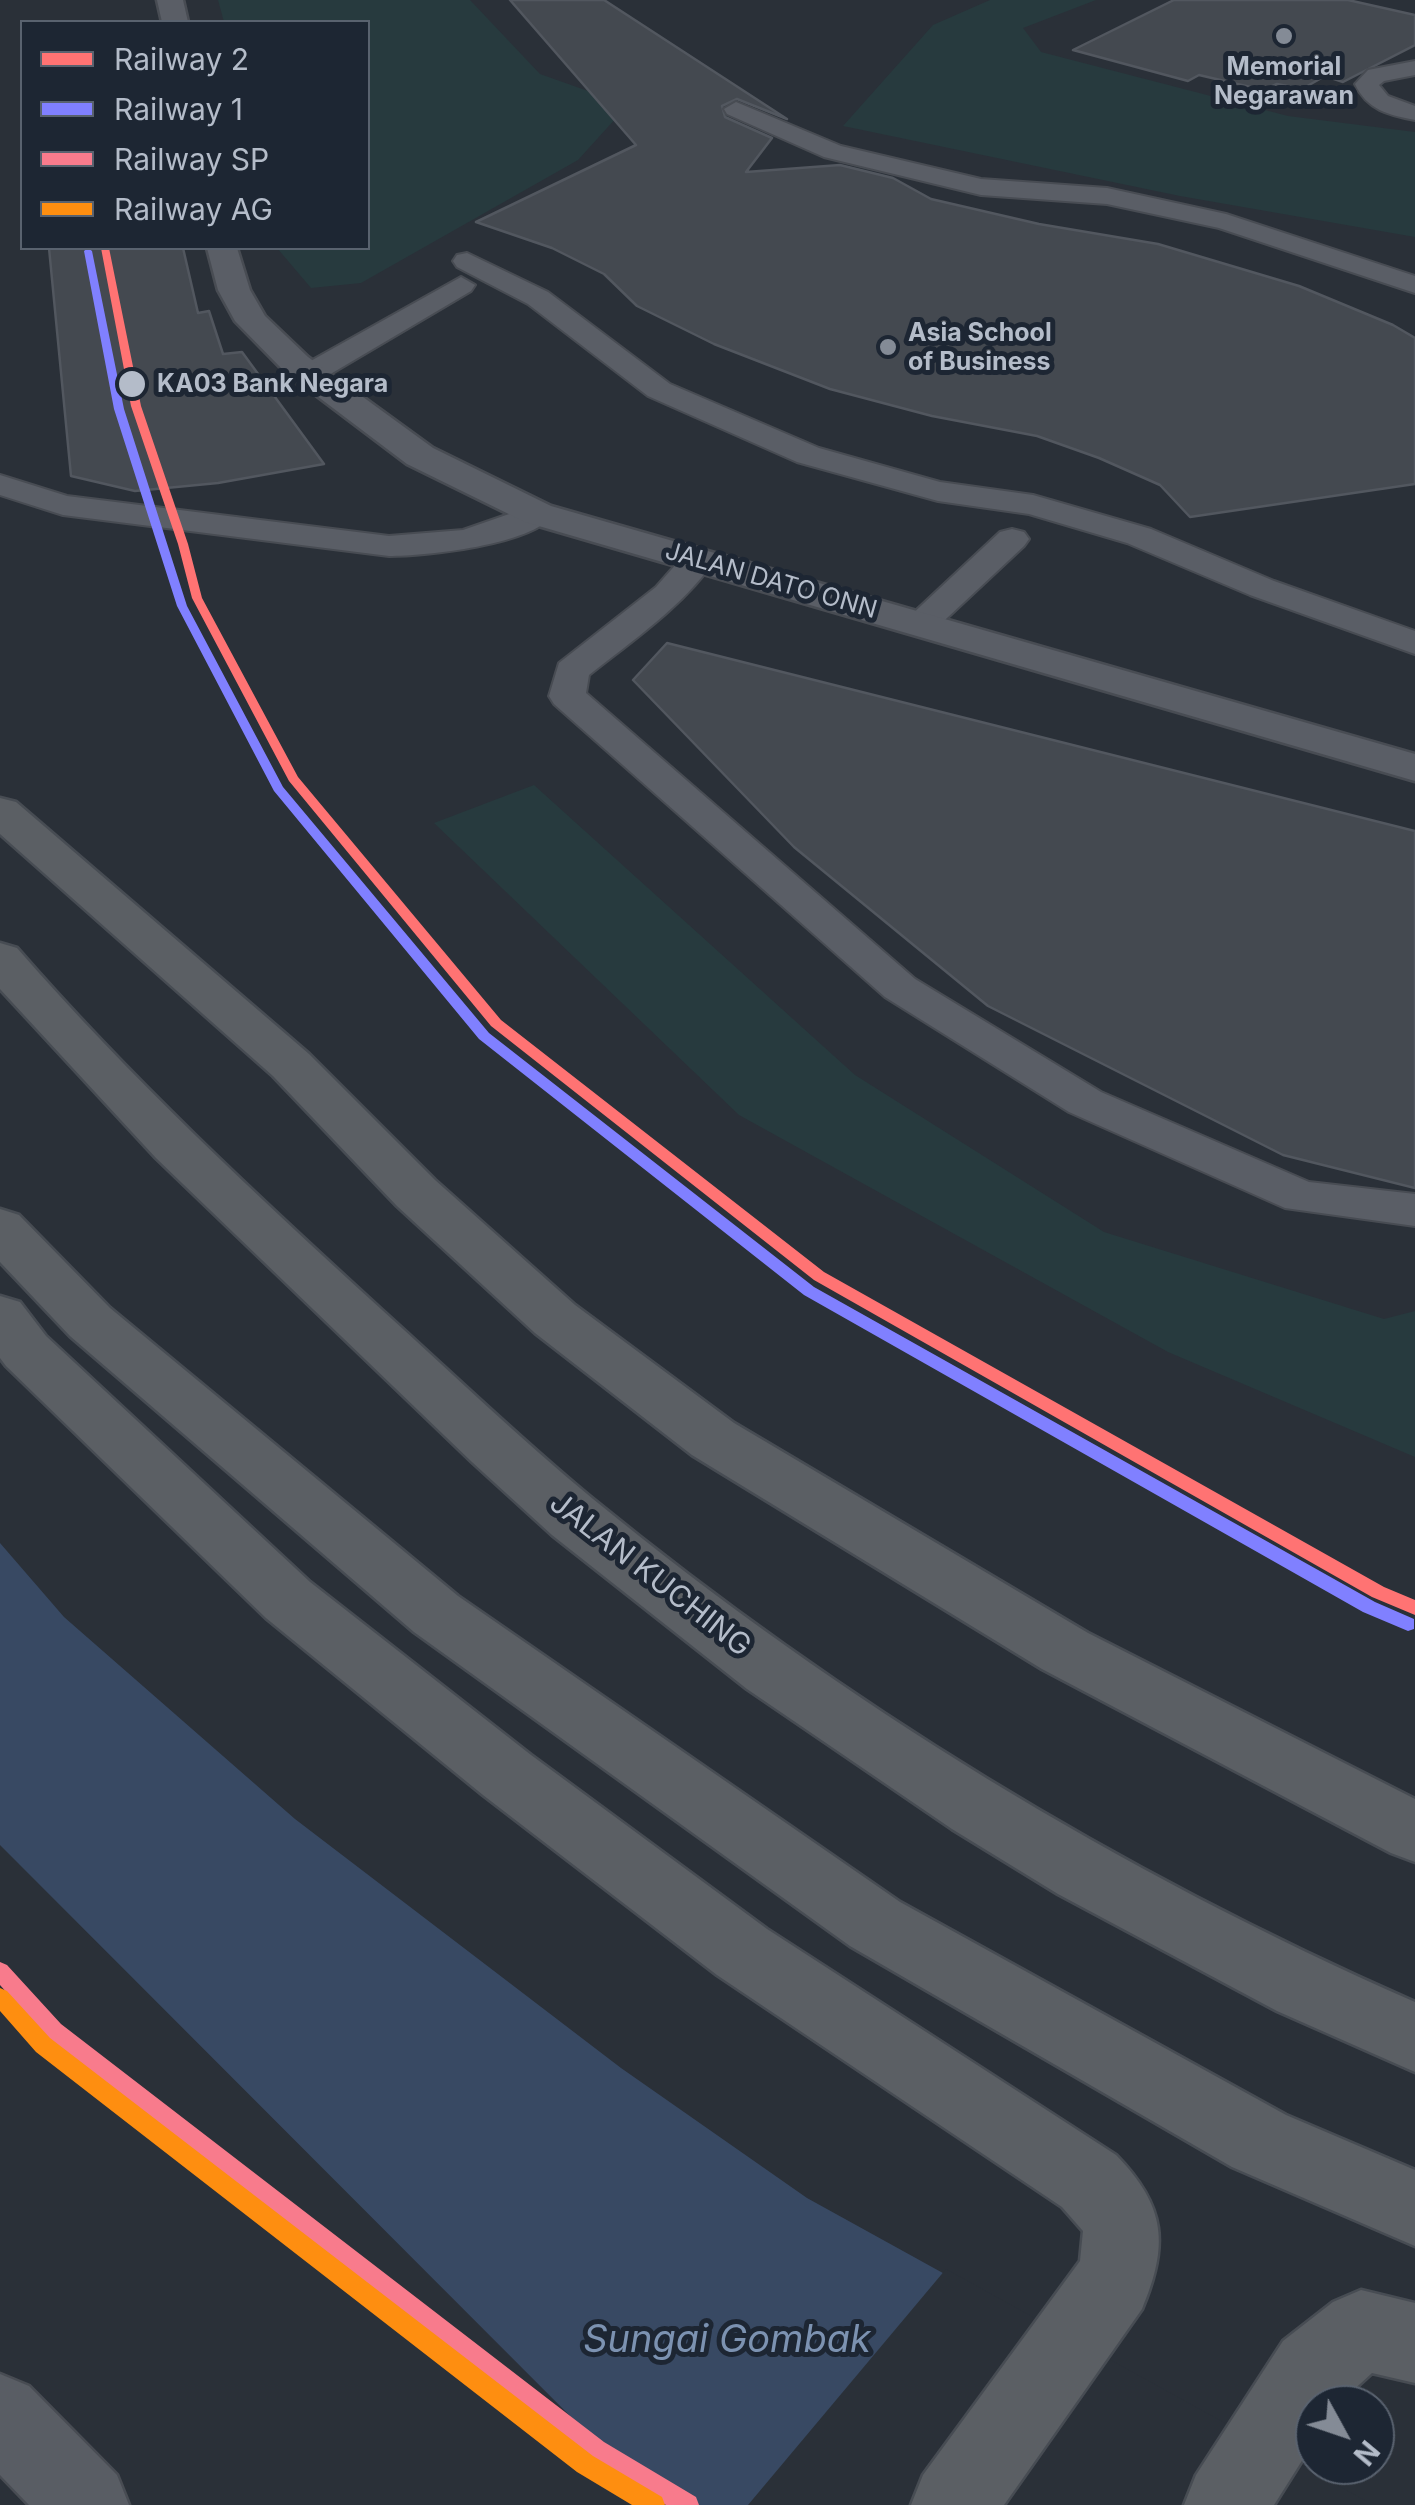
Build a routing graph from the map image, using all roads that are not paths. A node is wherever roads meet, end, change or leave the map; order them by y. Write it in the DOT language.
graph roads {
  1 [pos="1415,68"];
  2 [pos="736,109"];
  3 [pos="1415,113"];
  4 [pos="223,250"];
  5 [pos="1415,285"];
  6 [pos="311,373"];
  7 [pos="0,485"];
  8 [pos="538,514"];
  9 [pos="1012,539"];
  10 [pos="698,560"];
  11 [pos="920,625"];
  12 [pos="1415,642"];
  13 [pos="1415,768"];
  14 [pos="0,812"];
  15 [pos="0,958"];
  16 [pos="1415,1210"];
  17 [pos="0,1228"];
  18 [pos="0,1316"];
  19 [pos="1415,1832"];
  20 [pos="1415,2038"];
  21 [pos="1415,2208"];
  22 [pos="1415,2343"];
  23 [pos="0,2415"];
  24 [pos="87,2505"];
  25 [pos="953,2505"];
  26 [pos="1226,2505"];
  1 -- 3 [label="lane"];
  2 -- 5 [label="lane"];
  4 -- 6 [label="street, JALAN DATO ONN"];
  6 -- 8 [label="street, JALAN DATO ONN"];
  6 -- 12 [label="lane"];
  7 -- 8 [label="lane"];
  8 -- 10 [label="street, JALAN DATO ONN"];
  9 -- 11 [label="lane"];
  10 -- 11 [label="street, JALAN DATO ONN"];
  10 -- 16 [label="lane"];
  11 -- 13 [label="street, JALAN DATO ONN"];
  14 -- 19 [label="highway"];
  15 -- 20 [label="highway, JALAN KUCHING"];
  17 -- 21 [label="highway"];
  18 -- 25 [label="highway"];
  22 -- 26 [label="highway"];
  23 -- 24 [label="main road"];
}
